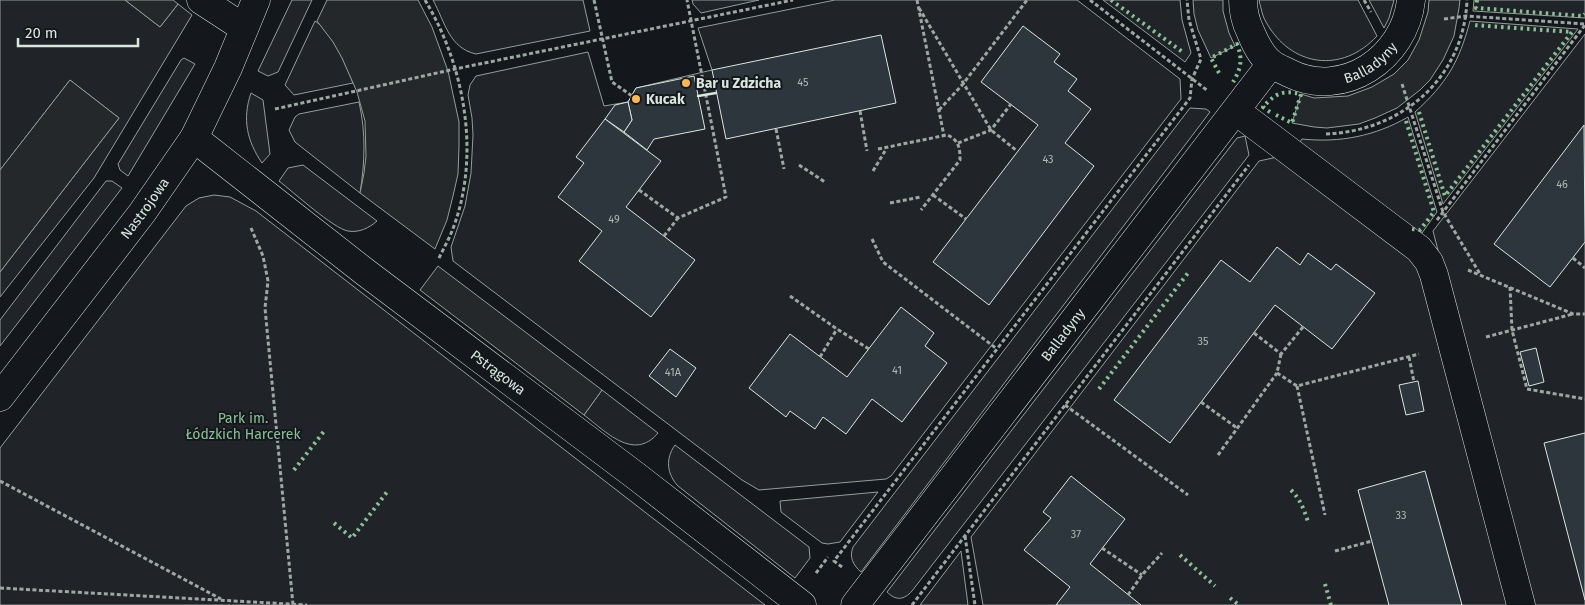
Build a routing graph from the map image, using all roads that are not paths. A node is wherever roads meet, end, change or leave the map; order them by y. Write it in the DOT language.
graph roads {
  1 [pos="201,0"];
  2 [pos="256,0"];
  3 [pos="1243,0"];
  4 [pos="1409,12"];
  5 [pos="244,28"];
  6 [pos="1271,64"];
  7 [pos="1236,111"];
  8 [pos="194,138"];
  9 [pos="0,397"];
  10 [pos="862,596"];
  11 [pos="802,605"];
  12 [pos="1521,605"];
  1 -- 5 [label="street"];
  2 -- 5 [label="street, Nastrojowa"];
  3 -- 6 [label="street, Balladyny"];
  4 -- 6 [label="street, Balladyny"];
  5 -- 8 [label="street, Nastrojowa"];
  6 -- 7 [label="street, Balladyny"];
  7 -- 10 [label="street, Balladyny"];
  7 -- 12 [label="street"];
  8 -- 9 [label="street, Nastrojowa"];
  8 -- 11 [label="street, Pstrągowa"];
}
